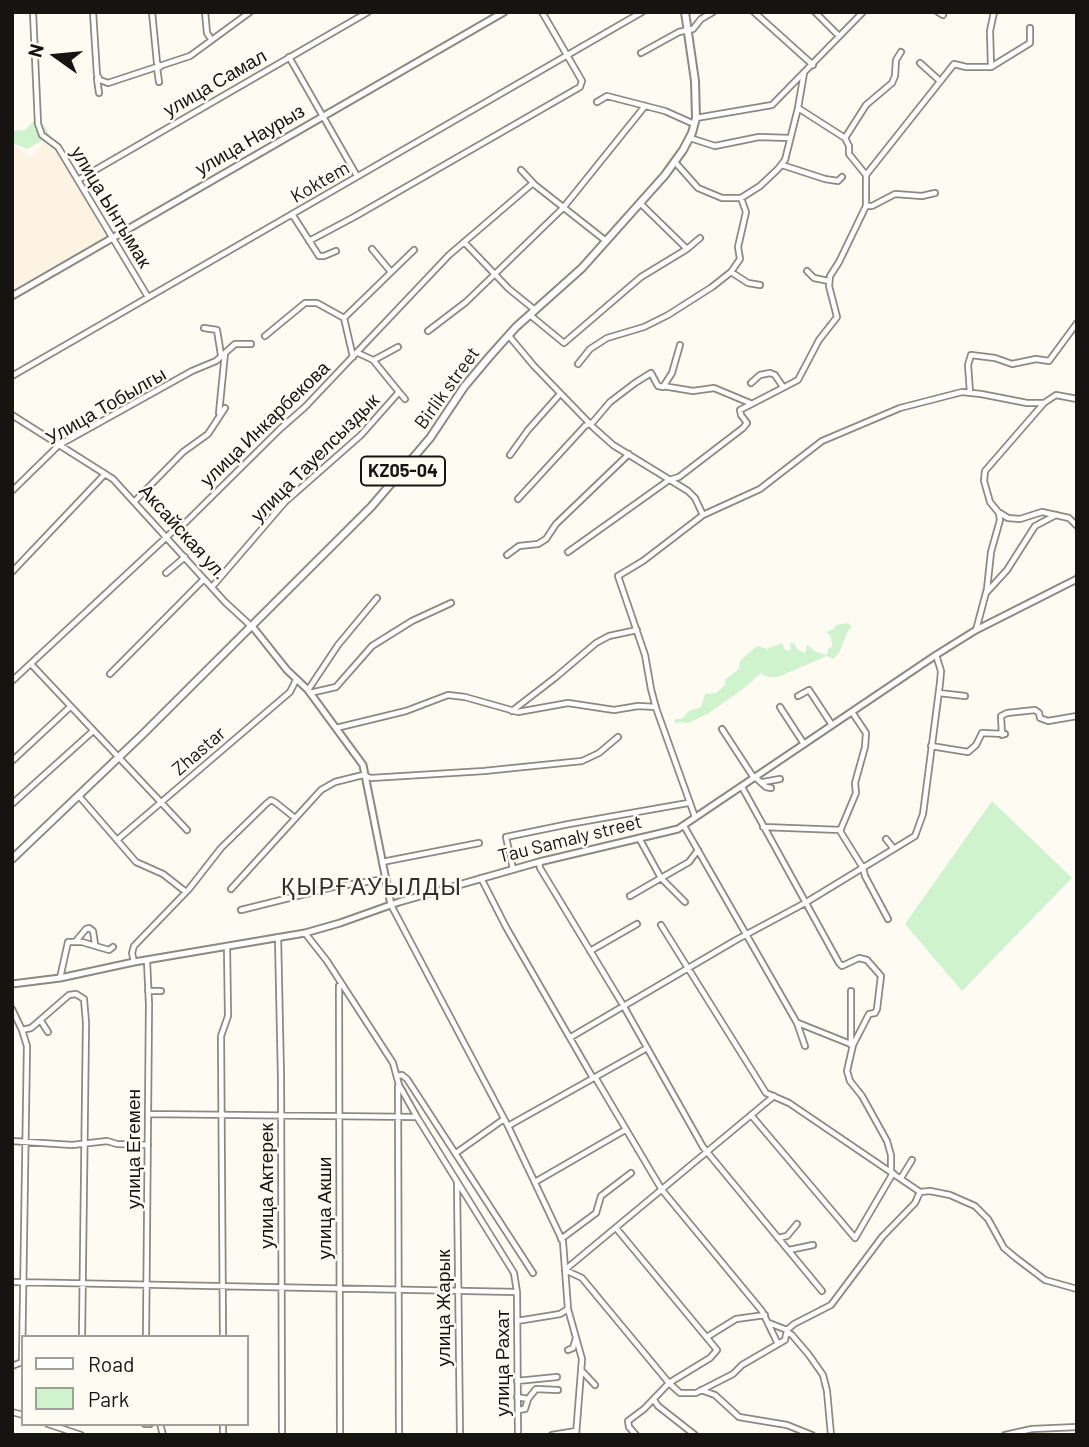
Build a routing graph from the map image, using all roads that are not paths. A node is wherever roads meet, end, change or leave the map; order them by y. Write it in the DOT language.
graph roads {
  1 [pos="33,12"];
  2 [pos="93,12"];
  3 [pos="152,12"];
  4 [pos="205,12"];
  5 [pos="250,12"];
  6 [pos="368,12"];
  7 [pos="504,12"];
  8 [pos="542,12"];
  9 [pos="642,12"];
  10 [pos="685,12"];
  11 [pos="713,12"];
  12 [pos="754,12"];
  13 [pos="815,12"];
  14 [pos="863,12"];
  15 [pos="994,12"];
  16 [pos="244,15"];
  17 [pos="1030,28"];
  18 [pos="689,31"];
  19 [pos="839,36"];
  20 [pos="211,40"];
  21 [pos="901,52"];
  22 [pos="640,53"];
  23 [pos="566,56"];
  24 [pos="289,57"];
  25 [pos="920,62"];
  26 [pos="813,65"];
  27 [pos="159,67"];
  28 [pos="990,67"];
  29 [pos="96,73"];
  30 [pos="804,73"];
  31 [pos="940,81"];
  32 [pos="159,82"];
  33 [pos="99,93"];
  34 [pos="597,102"];
  35 [pos="645,106"];
  36 [pos="798,108"];
  37 [pos="323,116"];
  38 [pos="695,121"];
  39 [pos="690,138"];
  40 [pos="790,138"];
  41 [pos="845,138"];
  42 [pos="675,162"];
  43 [pos="782,165"];
  44 [pos="521,170"];
  45 [pos="866,175"];
  46 [pos="357,176"];
  47 [pos="842,177"];
  48 [pos="78,180"];
  49 [pos="533,183"];
  50 [pos="936,193"];
  51 [pos="741,198"];
  52 [pos="639,202"];
  53 [pos="866,206"];
  54 [pos="564,208"];
  55 [pos="292,214"];
  56 [pos="112,237"];
  57 [pos="700,239"];
  58 [pos="309,241"];
  59 [pos="464,242"];
  60 [pos="606,242"];
  61 [pos="372,248"];
  62 [pos="687,249"];
  63 [pos="414,250"];
  64 [pos="336,251"];
  65 [pos="807,271"];
  66 [pos="391,272"];
  67 [pos="731,272"];
  68 [pos="496,274"];
  69 [pos="829,281"];
  70 [pos="760,285"];
  71 [pos="12,296"];
  72 [pos="148,297"];
  73 [pos="532,312"];
  74 [pos="344,318"];
  75 [pos="1077,323"];
  76 [pos="204,328"];
  77 [pos="428,331"];
  78 [pos="509,335"];
  79 [pos="265,336"];
  80 [pos="251,344"];
  81 [pos="680,345"];
  82 [pos="398,347"];
  83 [pos="358,353"];
  84 [pos="223,355"];
  85 [pos="353,358"];
  86 [pos="374,360"];
  87 [pos="578,364"];
  88 [pos="12,376"];
  89 [pos="751,383"];
  90 [pos="663,386"];
  91 [pos="783,387"];
  92 [pos="399,392"];
  93 [pos="970,393"];
  94 [pos="560,394"];
  95 [pos="405,399"];
  96 [pos="1077,399"];
  97 [pos="1044,403"];
  98 [pos="751,404"];
  99 [pos="225,408"];
  100 [pos="12,415"];
  101 [pos="218,418"];
  102 [pos="590,422"];
  103 [pos="70,440"];
  104 [pos="59,445"];
  105 [pos="629,454"];
  106 [pos="510,455"];
  107 [pos="75,456"];
  108 [pos="106,474"];
  109 [pos="669,480"];
  110 [pos="12,491"];
  111 [pos="518,499"];
  112 [pos="135,501"];
  113 [pos="999,513"];
  114 [pos="703,515"];
  115 [pos="1056,515"];
  116 [pos="1076,523"];
  117 [pos="167,537"];
  118 [pos="568,552"];
  119 [pos="507,555"];
  120 [pos="185,557"];
  121 [pos="12,572"];
  122 [pos="166,573"];
  123 [pos="204,579"];
  124 [pos="1077,579"];
  125 [pos="212,587"];
  126 [pos="984,595"];
  127 [pos="377,598"];
  128 [pos="451,603"];
  129 [pos="252,626"];
  130 [pos="637,630"];
  131 [pos="976,630"];
  132 [pos="936,655"];
  133 [pos="31,664"];
  134 [pos="110,674"];
  135 [pos="296,680"];
  136 [pos="12,681"];
  137 [pos="309,691"];
  138 [pos="939,693"];
  139 [pos="798,696"];
  140 [pos="965,696"];
  141 [pos="70,707"];
  142 [pos="780,707"];
  143 [pos="656,708"];
  144 [pos="511,712"];
  145 [pos="852,712"];
  146 [pos="1077,716"];
  147 [pos="833,726"];
  148 [pos="335,728"];
  149 [pos="722,729"];
  150 [pos="93,731"];
  151 [pos="618,737"];
  152 [pos="804,744"];
  153 [pos="931,746"];
  154 [pos="118,758"];
  155 [pos="12,761"];
  156 [pos="366,775"];
  157 [pos="755,777"];
  158 [pos="780,779"];
  159 [pos="762,782"];
  160 [pos="741,787"];
  161 [pos="771,788"];
  162 [pos="79,796"];
  163 [pos="161,803"];
  164 [pos="688,803"];
  165 [pos="12,804"];
  166 [pos="695,817"];
  167 [pos="296,818"];
  168 [pos="684,826"];
  169 [pos="763,827"];
  170 [pos="187,830"];
  171 [pos="841,830"];
  172 [pos="639,838"];
  173 [pos="886,839"];
  174 [pos="117,840"];
  175 [pos="479,844"];
  176 [pos="894,849"];
  177 [pos="698,850"];
  178 [pos="12,859"];
  179 [pos="382,862"];
  180 [pos="539,862"];
  181 [pos="863,867"];
  182 [pos="513,869"];
  183 [pos="481,878"];
  184 [pos="662,878"];
  185 [pos="385,879"];
  186 [pos="232,889"];
  187 [pos="186,892"];
  188 [pos="629,896"];
  189 [pos="685,902"];
  190 [pos="805,903"];
  191 [pos="391,905"];
  192 [pos="241,910"];
  193 [pos="888,919"];
  194 [pos="636,924"];
  195 [pos="661,925"];
  196 [pos="305,933"];
  197 [pos="747,936"];
  198 [pos="278,937"];
  199 [pos="75,941"];
  200 [pos="94,944"];
  201 [pos="227,946"];
  202 [pos="113,947"];
  203 [pos="590,951"];
  204 [pos="147,961"];
  205 [pos="134,962"];
  206 [pos="688,968"];
  207 [pos="60,978"];
  208 [pos="338,981"];
  209 [pos="12,984"];
  210 [pos="148,991"];
  211 [pos="161,991"];
  212 [pos="851,991"];
  213 [pos="623,1006"];
  214 [pos="12,1009"];
  215 [pos="41,1021"];
  216 [pos="797,1023"];
  217 [pos="22,1030"];
  218 [pos="48,1032"];
  219 [pos="571,1037"];
  220 [pos="852,1045"];
  221 [pos="805,1046"];
  222 [pos="647,1048"];
  223 [pos="594,1077"];
  224 [pos="397,1079"];
  225 [pos="774,1096"];
  226 [pos="148,1114"];
  227 [pos="221,1114"];
  228 [pos="281,1114"];
  229 [pos="339,1115"];
  230 [pos="751,1115"];
  231 [pos="398,1117"];
  232 [pos="417,1117"];
  233 [pos="504,1119"];
  234 [pos="508,1126"];
  235 [pos="625,1130"];
  236 [pos="24,1140"];
  237 [pos="12,1141"];
  238 [pos="84,1144"];
  239 [pos="148,1145"];
  240 [pos="456,1153"];
  241 [pos="707,1153"];
  242 [pos="912,1160"];
  243 [pos="631,1172"];
  244 [pos="892,1172"];
  245 [pos="901,1178"];
  246 [pos="457,1181"];
  247 [pos="535,1182"];
  248 [pos="662,1190"];
  249 [pos="920,1192"];
  250 [pos="797,1224"];
  251 [pos="616,1228"];
  252 [pos="778,1238"];
  253 [pos="561,1239"];
  254 [pos="813,1245"];
  255 [pos="788,1250"];
  256 [pos="565,1270"];
  257 [pos="533,1273"];
  258 [pos="12,1282"];
  259 [pos="22,1282"];
  260 [pos="83,1284"];
  261 [pos="147,1285"];
  262 [pos="222,1287"];
  263 [pos="281,1287"];
  264 [pos="339,1289"];
  265 [pos="1077,1289"];
  266 [pos="399,1290"];
  267 [pos="458,1290"];
  268 [pos="822,1291"];
  269 [pos="517,1292"];
  270 [pos="568,1309"];
  271 [pos="765,1315"];
  272 [pos="517,1321"];
  273 [pos="769,1323"];
  274 [pos="787,1331"];
  275 [pos="576,1334"];
  276 [pos="22,1335"];
  277 [pos="82,1335"];
  278 [pos="146,1335"];
  279 [pos="223,1335"];
  280 [pos="707,1337"];
  281 [pos="778,1344"];
  282 [pos="568,1350"];
  283 [pos="582,1370"];
  284 [pos="557,1377"];
  285 [pos="517,1381"];
  286 [pos="669,1384"];
  287 [pos="595,1385"];
  288 [pos="558,1390"];
  289 [pos="701,1390"];
  290 [pos="517,1397"];
  291 [pos="528,1399"];
  292 [pos="654,1400"];
  293 [pos="518,1410"];
  294 [pos="13,1412"];
  295 [pos="12,1420"];
  296 [pos="54,1426"];
  297 [pos="1077,1427"];
  298 [pos="576,1433"];
  299 [pos="80,1435"];
  300 [pos="282,1435"];
  301 [pos="340,1435"];
  302 [pos="399,1435"];
  303 [pos="460,1435"];
  304 [pos="518,1435"];
  305 [pos="552,1435"];
  306 [pos="636,1435"];
  307 [pos="695,1435"];
  308 [pos="812,1435"];
  309 [pos="831,1435"];
  310 [pos="1005,1435"];
  1 -- 48 [label="street, улица Ынтымак"];
  2 -- 29 [label="street"];
  3 -- 27 [label="street"];
  4 -- 20 [label="street"];
  5 -- 16 [label="street"];
  6 -- 24 [label="street, улица Самал"];
  7 -- 37 [label="street, улица Наурыз"];
  8 -- 23 [label="street"];
  9 -- 23 [label="street, Koktem"];
  10 -- 18 [label="main road, Birlik street / KZ05-04"];
  11 -- 18 [label="street"];
  12 -- 26 [label="street"];
  13 -- 19 [label="street"];
  14 -- 19 [label="street"];
  15 -- 28 [label="street"];
  16 -- 20 [label="street"];
  17 -- 28 [label="street"];
  18 -- 22 [label="street"];
  18 -- 38 [label="main road, Birlik street / KZ05-04"];
  19 -- 26 [label="street"];
  20 -- 27 [label="street"];
  21 -- 41 [label="street"];
  23 -- 46 [label="street, Koktem"];
  23 -- 58 [label="street"];
  24 -- 37 [label="street"];
  24 -- 48 [label="street, улица Самал"];
  25 -- 31 [label="street"];
  26 -- 30 [label="street"];
  27 -- 29 [label="street"];
  27 -- 32 [label="street"];
  28 -- 31 [label="street"];
  29 -- 33 [label="street"];
  30 -- 36 [label="street"];
  30 -- 38 [label="street"];
  31 -- 45 [label="street"];
  34 -- 35 [label="street"];
  35 -- 38 [label="street"];
  35 -- 54 [label="street"];
  36 -- 40 [label="street"];
  36 -- 41 [label="street"];
  37 -- 46 [label="street"];
  37 -- 56 [label="street, улица Наурыз"];
  38 -- 39 [label="main road, Birlik street / KZ05-04"];
  39 -- 40 [label="street"];
  39 -- 42 [label="main road, Birlik street / KZ05-04"];
  40 -- 43 [label="street"];
  41 -- 45 [label="street"];
  42 -- 51 [label="street"];
  42 -- 52 [label="main road, Birlik street / KZ05-04"];
  43 -- 47 [label="street"];
  43 -- 51 [label="street"];
  44 -- 49 [label="street"];
  45 -- 53 [label="street"];
  46 -- 55 [label="street, Koktem"];
  48 -- 56 [label="street, улица Ынтымак"];
  49 -- 54 [label="street"];
  49 -- 59 [label="street, улица Инкарбекова"];
  50 -- 53 [label="street"];
  51 -- 67 [label="street"];
  52 -- 60 [label="main road, Birlik street / KZ05-04"];
  52 -- 62 [label="street"];
  53 -- 69 [label="street"];
  54 -- 60 [label="street"];
  54 -- 68 [label="street"];
  55 -- 58 [label="street"];
  55 -- 72 [label="street, Koktem"];
  56 -- 71 [label="street, улица Наурыз"];
  56 -- 72 [label="street, улица Ынтымак"];
  57 -- 62 [label="street"];
  58 -- 64 [label="street"];
  59 -- 68 [label="street"];
  59 -- 83 [label="street, улица Инкарбекова"];
  60 -- 73 [label="main road, Birlik street / KZ05-04"];
  61 -- 66 [label="street"];
  62 -- 73 [label="street"];
  63 -- 66 [label="street"];
  65 -- 69 [label="street"];
  66 -- 74 [label="street"];
  67 -- 70 [label="street"];
  67 -- 87 [label="street"];
  68 -- 73 [label="street"];
  68 -- 77 [label="street"];
  69 -- 91 [label="street"];
  72 -- 88 [label="street, Koktem"];
  73 -- 78 [label="main road, Birlik street / KZ05-04"];
  74 -- 79 [label="street"];
  74 -- 85 [label="street"];
  75 -- 93 [label="street"];
  76 -- 84 [label="street"];
  78 -- 94 [label="street"];
  78 -- 129 [label="main road, Birlik street / KZ05-04"];
  80 -- 84 [label="street, Улица Тобылгы"];
  81 -- 90 [label="street"];
  82 -- 86 [label="street"];
  83 -- 85 [label="street, улица Инкарбекова"];
  83 -- 86 [label="street, улица Тауелсыздык"];
  84 -- 101 [label="street"];
  84 -- 103 [label="street, Улица Тобылгы"];
  85 -- 117 [label="street, улица Инкарбекова"];
  86 -- 92 [label="street, улица Тауелсыздык"];
  89 -- 91 [label="street"];
  90 -- 98 [label="street"];
  90 -- 102 [label="street"];
  91 -- 98 [label="street"];
  92 -- 95 [label="street"];
  92 -- 125 [label="street, улица Тауелсыздык"];
  93 -- 97 [label="street"];
  93 -- 114 [label="street"];
  94 -- 102 [label="street"];
  94 -- 106 [label="street"];
  96 -- 97 [label="street"];
  97 -- 113 [label="street"];
  98 -- 109 [label="street"];
  99 -- 101 [label="street"];
  100 -- 104 [label="street, Аксайская ул."];
  101 -- 112 [label="street"];
  102 -- 105 [label="street"];
  102 -- 111 [label="street"];
  103 -- 104 [label="street, Улица Тобылгы"];
  103 -- 107 [label="street"];
  104 -- 107 [label="street, Аксайская ул."];
  104 -- 110 [label="street, Улица Тобылгы"];
  105 -- 109 [label="street"];
  105 -- 119 [label="street"];
  107 -- 108 [label="street, Аксайская ул."];
  108 -- 112 [label="street, Аксайская ул."];
  108 -- 121 [label="street"];
  109 -- 114 [label="street"];
  109 -- 118 [label="street"];
  112 -- 117 [label="street, Аксайская ул."];
  113 -- 115 [label="street"];
  113 -- 126 [label="street"];
  114 -- 130 [label="street"];
  115 -- 116 [label="street"];
  115 -- 126 [label="street"];
  117 -- 120 [label="street, Аксайская ул."];
  117 -- 133 [label="street, улица Инкарбекова"];
  120 -- 122 [label="street"];
  120 -- 123 [label="street, Аксайская ул."];
  123 -- 125 [label="street, Аксайская ул."];
  123 -- 134 [label="street"];
  124 -- 131 [label="street, Tau Samaly street"];
  125 -- 129 [label="street, Аксайская ул."];
  126 -- 131 [label="street"];
  127 -- 137 [label="street"];
  128 -- 137 [label="street"];
  129 -- 135 [label="street, Аксайская ул."];
  129 -- 154 [label="main road, Birlik street / KZ05-04"];
  130 -- 143 [label="street"];
  130 -- 144 [label="street"];
  131 -- 132 [label="street, Tau Samaly street"];
  132 -- 138 [label="street"];
  132 -- 145 [label="street, Tau Samaly street"];
  133 -- 136 [label="street, улица Инкарбекова"];
  133 -- 141 [label="street"];
  135 -- 137 [label="street, Аксайская ул."];
  135 -- 163 [label="street, Zhastar"];
  137 -- 148 [label="street, Аксайская ул."];
  138 -- 140 [label="street"];
  138 -- 153 [label="street"];
  139 -- 147 [label="street"];
  141 -- 150 [label="street"];
  141 -- 155 [label="street"];
  142 -- 152 [label="street"];
  143 -- 144 [label="street"];
  143 -- 164 [label="street"];
  144 -- 148 [label="street"];
  145 -- 147 [label="street, Tau Samaly street"];
  145 -- 171 [label="street"];
  146 -- 153 [label="street"];
  147 -- 152 [label="street, Tau Samaly street"];
  148 -- 156 [label="street, Аксайская ул."];
  149 -- 157 [label="street"];
  150 -- 154 [label="street"];
  150 -- 165 [label="street"];
  151 -- 156 [label="street"];
  152 -- 157 [label="street, Tau Samaly street"];
  153 -- 176 [label="street"];
  154 -- 162 [label="main road, Birlik street / KZ05-04"];
  154 -- 163 [label="street"];
  156 -- 167 [label="street"];
  156 -- 179 [label="street"];
  157 -- 159 [label="street"];
  157 -- 160 [label="street, Tau Samaly street"];
  158 -- 159 [label="street"];
  159 -- 161 [label="street"];
  160 -- 166 [label="street, Tau Samaly street"];
  160 -- 169 [label="street"];
  162 -- 174 [label="street"];
  162 -- 178 [label="main road, Birlik street / KZ05-04"];
  163 -- 170 [label="street"];
  163 -- 174 [label="street, Zhastar"];
  164 -- 166 [label="street"];
  164 -- 182 [label="street"];
  166 -- 168 [label="street, Tau Samaly street"];
  167 -- 186 [label="street"];
  167 -- 187 [label="street"];
  168 -- 172 [label="street, Tau Samaly street"];
  168 -- 177 [label="street"];
  169 -- 171 [label="street"];
  169 -- 190 [label="street"];
  171 -- 181 [label="street"];
  172 -- 180 [label="street, Tau Samaly street"];
  172 -- 184 [label="street"];
  173 -- 176 [label="street"];
  174 -- 187 [label="street"];
  175 -- 179 [label="street"];
  176 -- 181 [label="street"];
  177 -- 184 [label="street"];
  177 -- 197 [label="street"];
  179 -- 185 [label="street"];
  180 -- 182 [label="street, Tau Samaly street"];
  180 -- 203 [label="street"];
  181 -- 190 [label="street"];
  181 -- 193 [label="street"];
  182 -- 183 [label="street, Tau Samaly street"];
  183 -- 191 [label="street, Tau Samaly street"];
  183 -- 219 [label="street"];
  184 -- 188 [label="street"];
  184 -- 189 [label="street"];
  185 -- 191 [label="street"];
  185 -- 192 [label="street"];
  187 -- 205 [label="street"];
  190 -- 197 [label="street"];
  190 -- 220 [label="street"];
  191 -- 196 [label="street, Tau Samaly street"];
  191 -- 233 [label="street"];
  194 -- 203 [label="street"];
  195 -- 206 [label="street"];
  196 -- 198 [label="street, Tau Samaly street"];
  196 -- 208 [label="street, улица Рахат"];
  197 -- 206 [label="street"];
  197 -- 216 [label="street"];
  198 -- 201 [label="street, Tau Samaly street"];
  198 -- 228 [label="street, улица Актерек"];
  199 -- 200 [label="street"];
  199 -- 200 [label="street"];
  199 -- 207 [label="street"];
  200 -- 202 [label="street"];
  201 -- 204 [label="street, Tau Samaly street"];
  201 -- 227 [label="street"];
  203 -- 213 [label="street"];
  204 -- 205 [label="street, Tau Samaly street"];
  204 -- 210 [label="street, улица Егемен"];
  205 -- 207 [label="street, Tau Samaly street"];
  206 -- 213 [label="street"];
  206 -- 225 [label="street"];
  207 -- 209 [label="street, Tau Samaly street"];
  208 -- 224 [label="street, улица Рахат"];
  208 -- 229 [label="street, улица Акши"];
  210 -- 211 [label="street"];
  210 -- 226 [label="street, улица Егемен"];
  212 -- 220 [label="street"];
  213 -- 219 [label="street"];
  213 -- 222 [label="street"];
  214 -- 217 [label="street"];
  215 -- 217 [label="street"];
  215 -- 218 [label="street"];
  215 -- 238 [label="street"];
  216 -- 220 [label="street"];
  216 -- 221 [label="street"];
  217 -- 236 [label="street"];
  219 -- 223 [label="street"];
  220 -- 244 [label="street"];
  222 -- 223 [label="street"];
  222 -- 241 [label="street"];
  223 -- 234 [label="street"];
  223 -- 235 [label="street"];
  224 -- 231 [label="street"];
  224 -- 232 [label="street, улица Рахат"];
  224 -- 240 [label="street"];
  225 -- 230 [label="street"];
  225 -- 244 [label="street"];
  226 -- 227 [label="street"];
  226 -- 239 [label="street, улица Егемен"];
  227 -- 228 [label="street"];
  227 -- 262 [label="street"];
  228 -- 229 [label="street"];
  228 -- 263 [label="street, улица Актерек"];
  229 -- 231 [label="street"];
  229 -- 264 [label="street, улица Акши"];
  230 -- 241 [label="street"];
  230 -- 244 [label="street"];
  231 -- 232 [label="street"];
  231 -- 266 [label="street"];
  232 -- 246 [label="street, улица Рахат"];
  233 -- 234 [label="street"];
  233 -- 240 [label="street"];
  234 -- 247 [label="street"];
  235 -- 247 [label="street"];
  235 -- 248 [label="street"];
  236 -- 237 [label="street"];
  236 -- 238 [label="street"];
  236 -- 259 [label="street"];
  238 -- 239 [label="street"];
  238 -- 260 [label="street"];
  239 -- 261 [label="street, улица Егемен"];
  240 -- 257 [label="street"];
  241 -- 248 [label="street"];
  241 -- 252 [label="street"];
  242 -- 245 [label="street"];
  243 -- 253 [label="street"];
  244 -- 245 [label="street"];
  245 -- 249 [label="street"];
  246 -- 267 [label="street, улица Жарык"];
  246 -- 269 [label="street, улица Рахат"];
  247 -- 253 [label="street"];
  248 -- 251 [label="street"];
  248 -- 271 [label="street"];
  249 -- 265 [label="street"];
  249 -- 274 [label="street"];
  250 -- 252 [label="street"];
  251 -- 256 [label="street"];
  251 -- 280 [label="street"];
  252 -- 255 [label="street"];
  253 -- 256 [label="street"];
  254 -- 255 [label="street"];
  255 -- 268 [label="street"];
  256 -- 270 [label="street"];
  256 -- 286 [label="street"];
  258 -- 259 [label="street"];
  259 -- 260 [label="street"];
  259 -- 276 [label="street"];
  260 -- 261 [label="street"];
  260 -- 277 [label="street"];
  261 -- 262 [label="street"];
  261 -- 278 [label="street, улица Егемен"];
  262 -- 263 [label="street"];
  262 -- 279 [label="street"];
  263 -- 264 [label="street"];
  263 -- 300 [label="street, улица Актерек"];
  264 -- 266 [label="street"];
  264 -- 301 [label="street, улица Акши"];
  266 -- 267 [label="street"];
  266 -- 302 [label="street"];
  267 -- 269 [label="street"];
  267 -- 303 [label="street, улица Жарык"];
  269 -- 272 [label="street, улица Рахат"];
  270 -- 272 [label="street"];
  270 -- 275 [label="street"];
  271 -- 273 [label="street"];
  271 -- 280 [label="street"];
  272 -- 285 [label="street, улица Рахат"];
  273 -- 274 [label="street"];
  273 -- 281 [label="street"];
  274 -- 281 [label="street"];
  274 -- 309 [label="street"];
  275 -- 282 [label="street"];
  275 -- 283 [label="street"];
  280 -- 286 [label="street"];
  281 -- 289 [label="street"];
  283 -- 287 [label="street"];
  283 -- 298 [label="street"];
  284 -- 285 [label="street"];
  285 -- 290 [label="street, улица Рахат"];
  286 -- 289 [label="street"];
  286 -- 292 [label="street"];
  288 -- 291 [label="street"];
  289 -- 308 [label="street"];
  290 -- 291 [label="street"];
  290 -- 293 [label="street, улица Рахат"];
  291 -- 293 [label="street"];
  292 -- 306 [label="street"];
  292 -- 307 [label="street"];
  293 -- 304 [label="street, улица Рахат"];
  294 -- 295 [label="street"];
  296 -- 299 [label="street"];
  297 -- 310 [label="street"];
  298 -- 305 [label="street"];
}
